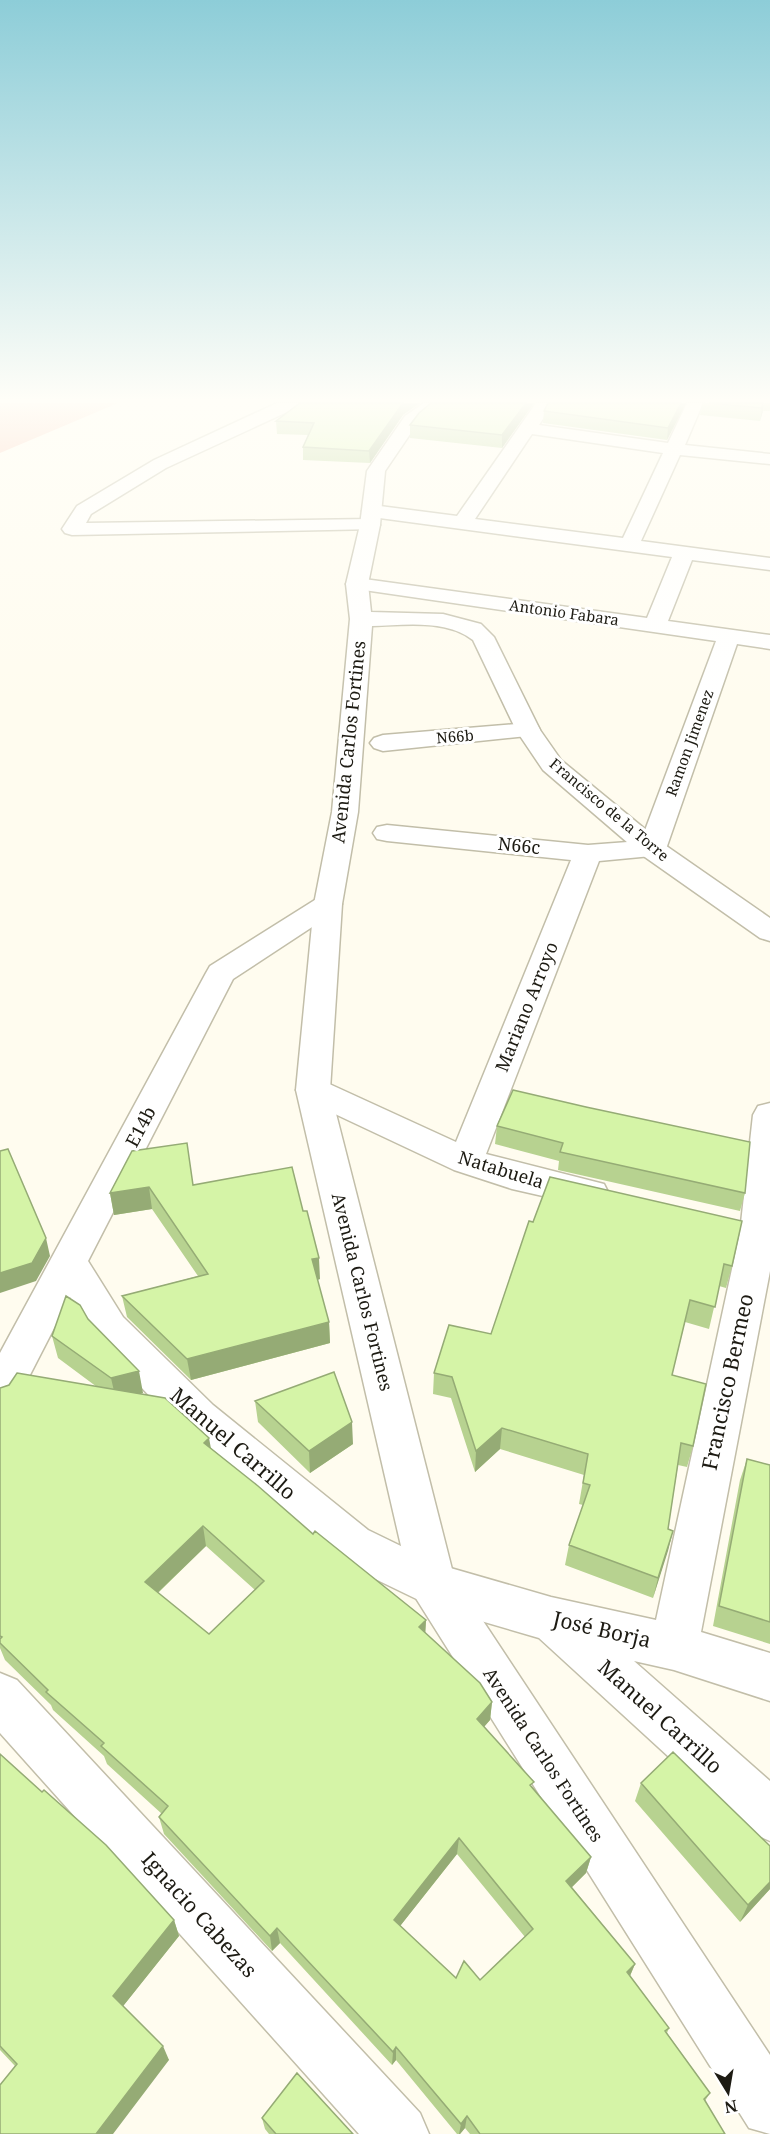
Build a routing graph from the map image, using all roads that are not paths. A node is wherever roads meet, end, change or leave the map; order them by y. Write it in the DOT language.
graph roads {
  1 [pos="96,503"];
  2 [pos="373,503"];
  3 [pos="476,503"];
  4 [pos="650,503"];
  5 [pos="371,518"];
  6 [pos="462,523"];
  7 [pos="629,546"];
  8 [pos="684,553"];
  9 [pos="770,564"];
  10 [pos="359,602"];
  11 [pos="656,626"];
  12 [pos="729,636"];
  13 [pos="770,642"];
  14 [pos="528,730"];
  15 [pos="383,743"];
  16 [pos="387,833"];
  17 [pos="652,849"];
  18 [pos="588,853"];
  19 [pos="328,904"];
  20 [pos="770,932"];
  21 [pos="313,1090"];
  22 [pos="770,1115"];
  23 [pos="466,1161"];
  24 [pos="624,1202"];
  25 [pos="752,1230"];
  26 [pos="70,1263"];
  27 [pos="0,1392"];
  28 [pos="433,1585"];
  29 [pos="551,1619"];
  30 [pos="674,1647"];
  31 [pos="770,1677"];
  32 [pos="0,1696"];
  33 [pos="770,1815"];
  34 [pos="770,2107"];
  35 [pos="399,2134"];
  1 -- 5 [label="street"];
  2 -- 5 [label="street, Avenida Carlos Fortines"];
  3 -- 6 [label="street"];
  4 -- 7 [label="street"];
  5 -- 6 [label="street"];
  5 -- 10 [label="street, Avenida Carlos Fortines"];
  6 -- 7 [label="street"];
  7 -- 8 [label="street"];
  8 -- 9 [label="street"];
  8 -- 11 [label="street"];
  10 -- 11 [label="street, Antonio Fabara"];
  10 -- 14 [label="street, Francisco de la Torre"];
  10 -- 19 [label="street, Avenida Carlos Fortines"];
  11 -- 12 [label="street, Antonio Fabara"];
  12 -- 13 [label="street, Antonio Fabara"];
  12 -- 17 [label="street, Ramon Jimenez"];
  14 -- 15 [label="street, N66b"];
  14 -- 17 [label="street, Francisco de la Torre"];
  16 -- 18 [label="street, N66c"];
  17 -- 18 [label="street, N66c"];
  17 -- 20 [label="street, Francisco de la Torre"];
  18 -- 23 [label="street, Mariano Arroyo"];
  19 -- 21 [label="street, Avenida Carlos Fortines"];
  19 -- 26 [label="street, E14b"];
  21 -- 23 [label="street, Natabuela"];
  21 -- 28 [label="street, Avenida Carlos Fortines"];
  22 -- 25 [label="street, Francisco Bermeo"];
  23 -- 24 [label="street, Natabuela"];
  25 -- 30 [label="street, Francisco Bermeo"];
  26 -- 27 [label="street, E14b"];
  26 -- 28 [label="street, Manuel Carrillo"];
  28 -- 29 [label="street, José Borja"];
  28 -- 34 [label="street, Avenida Carlos Fortines"];
  29 -- 30 [label="street, José Borja"];
  29 -- 33 [label="street, Manuel Carrillo"];
  30 -- 31 [label="street, José Borja"];
  32 -- 35 [label="street, Ignacio Cabezas"];
}
